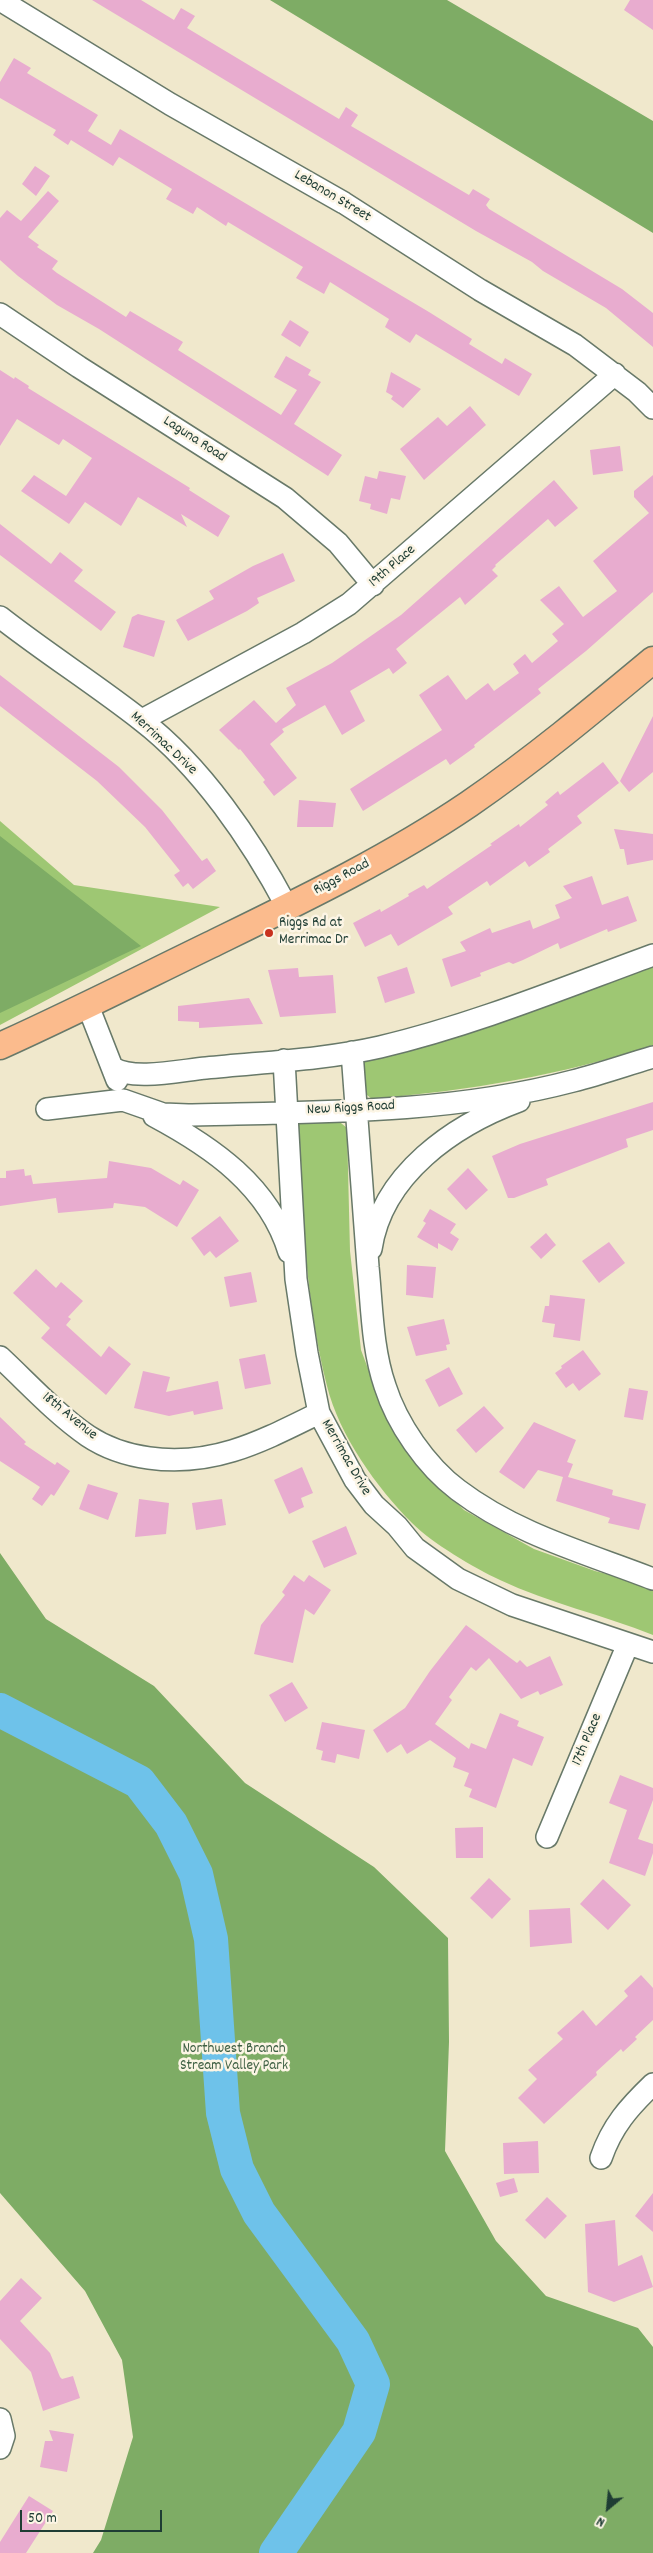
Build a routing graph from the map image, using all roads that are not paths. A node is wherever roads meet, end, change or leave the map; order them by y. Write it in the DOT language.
graph roads {
  1 [pos="0,0"];
  2 [pos="0,314"];
  3 [pos="615,374"];
  4 [pos="653,408"];
  5 [pos="373,584"];
  6 [pos="0,617"];
  7 [pos="653,660"];
  8 [pos="142,720"];
  9 [pos="287,907"];
  10 [pos="653,955"];
  11 [pos="88,1006"];
  12 [pos="0,1046"];
  13 [pos="352,1052"];
  14 [pos="653,1057"];
  15 [pos="284,1060"];
  16 [pos="113,1068"];
  17 [pos="572,1081"];
  18 [pos="123,1100"];
  19 [pos="47,1110"];
  20 [pos="357,1110"];
  21 [pos="286,1112"];
  22 [pos="368,1266"];
  23 [pos="296,1279"];
  24 [pos="0,1357"];
  25 [pos="319,1413"];
  26 [pos="653,1579"];
  27 [pos="628,1644"];
  28 [pos="653,1652"];
  29 [pos="547,1837"];
  30 [pos="653,2084"];
  31 [pos="601,2158"];
  32 [pos="0,2419"];
  33 [pos="0,2448"];
  1 -- 3 [label="street, Lebanon Street"];
  2 -- 5 [label="street, Laguna Road"];
  3 -- 4 [label="street, Lebanon Street"];
  3 -- 5 [label="street, 19th Place"];
  5 -- 8 [label="street, 19th Place"];
  6 -- 8 [label="street, Merrimac Drive"];
  7 -- 9 [label="main road, Riggs Road"];
  8 -- 9 [label="street, Merrimac Drive"];
  9 -- 11 [label="main road, Riggs Road"];
  10 -- 13 [label="street"];
  11 -- 12 [label="main road, Riggs Road"];
  11 -- 16 [label="street"];
  13 -- 15 [label="street"];
  13 -- 20 [label="street"];
  14 -- 17 [label="street, New Riggs Road"];
  15 -- 16 [label="street"];
  15 -- 21 [label="street, Merrimac Drive"];
  16 -- 18 [label="street"];
  17 -- 20 [label="street, New Riggs Road"];
  17 -- 22 [label="street"];
  18 -- 19 [label="street, New Riggs Road"];
  18 -- 21 [label="street, New Riggs Road"];
  18 -- 23 [label="street"];
  20 -- 21 [label="street, New Riggs Road"];
  20 -- 22 [label="street"];
  21 -- 23 [label="street, Merrimac Drive"];
  22 -- 26 [label="street"];
  23 -- 25 [label="street, Merrimac Drive"];
  24 -- 25 [label="street, 18th Avenue"];
  25 -- 27 [label="street, Merrimac Drive"];
  27 -- 28 [label="street, Merrimac Drive"];
  27 -- 29 [label="street, 17th Place"];
  30 -- 31 [label="street"];
  32 -- 33 [label="street"];
}
